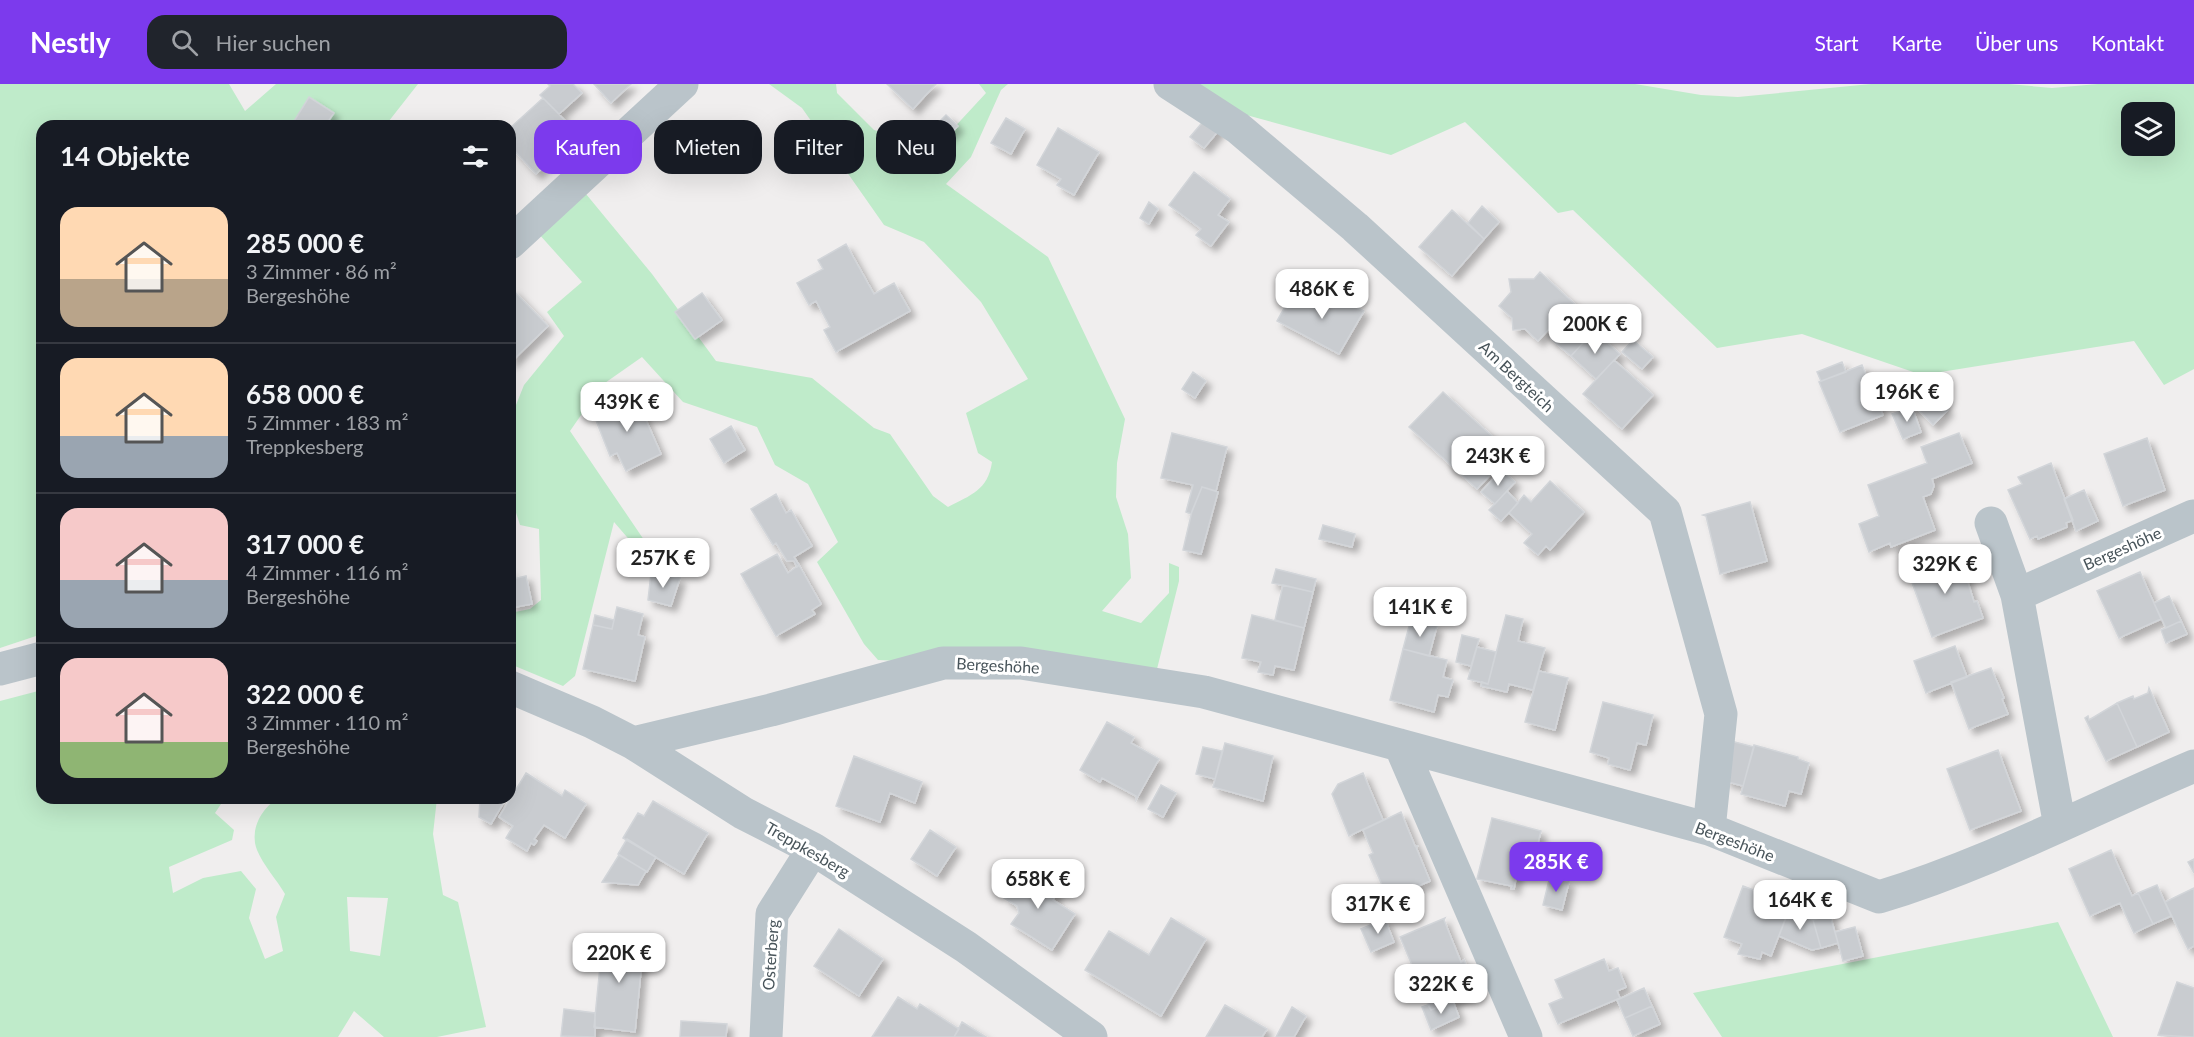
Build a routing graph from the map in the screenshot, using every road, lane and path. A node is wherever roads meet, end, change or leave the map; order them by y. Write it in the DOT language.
graph roads {
  1 [pos="682,84"];
  2 [pos="1170,84"];
  3 [pos="516,237"];
  4 [pos="2193,516"];
  5 [pos="1991,523"];
  6 [pos="2017,595"];
  7 [pos="36,660"];
  8 [pos="0,669"];
  9 [pos="516,690"];
  10 [pos="633,743"];
  11 [pos="1400,745"];
  12 [pos="2194,766"];
  13 [pos="2060,826"];
  14 [pos="1709,829"];
  15 [pos="813,849"];
  16 [pos="766,1037"];
  17 [pos="1091,1037"];
  18 [pos="1526,1037"];
  1 -- 3 [label="street"];
  2 -- 14 [label="street, Am Bergteich"];
  4 -- 6 [label="street, Bergeshöhe"];
  5 -- 6 [label="street"];
  6 -- 13 [label="street"];
  7 -- 8 [label="street"];
  9 -- 10 [label="street, Treppkesberg"];
  10 -- 11 [label="street, Bergeshöhe"];
  10 -- 15 [label="street, Treppkesberg"];
  11 -- 14 [label="street, Bergeshöhe"];
  11 -- 18 [label="street"];
  12 -- 13 [label="street, Bergeshöhe"];
  13 -- 14 [label="street, Bergeshöhe"];
  15 -- 16 [label="street, Osterberg"];
  15 -- 17 [label="street, Treppkesberg"];
}
